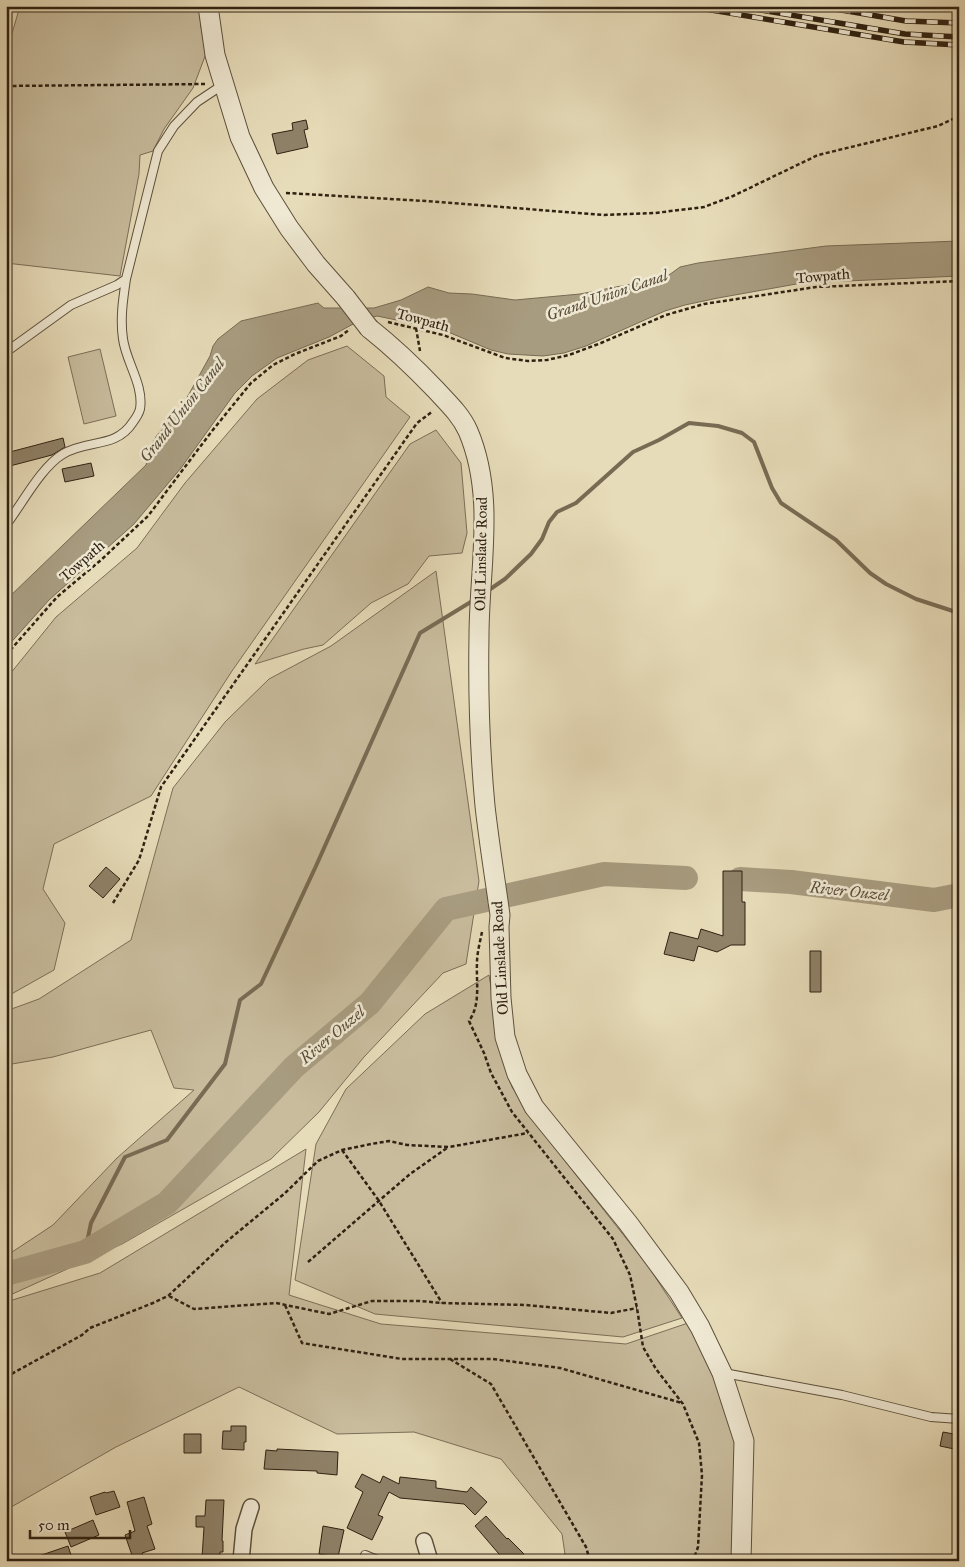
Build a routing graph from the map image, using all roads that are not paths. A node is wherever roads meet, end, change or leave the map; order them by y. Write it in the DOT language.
graph roads {
  1 [pos="208,6"];
  2 [pos="225,83"];
  3 [pos="126,279"];
  4 [pos="6,352"];
  5 [pos="6,525"];
  6 [pos="722,1373"];
  7 [pos="959,1419"];
  8 [pos="251,1507"];
  9 [pos="424,1541"];
  10 [pos="365,1555"];
  11 [pos="241,1561"];
  12 [pos="380,1561"];
  13 [pos="430,1561"];
  14 [pos="741,1561"];
  1 -- 2 [label="street"];
  2 -- 3 [label="lane"];
  2 -- 6 [label="street, Old Linslade Road, bridge"];
  3 -- 4 [label="lane"];
  3 -- 5 [label="lane"];
  6 -- 7 [label="lane"];
  6 -- 14 [label="street, Old Linslade Road"];
  8 -- 11 [label="street"];
  9 -- 13 [label="street"];
  10 -- 12 [label="lane"];
}
